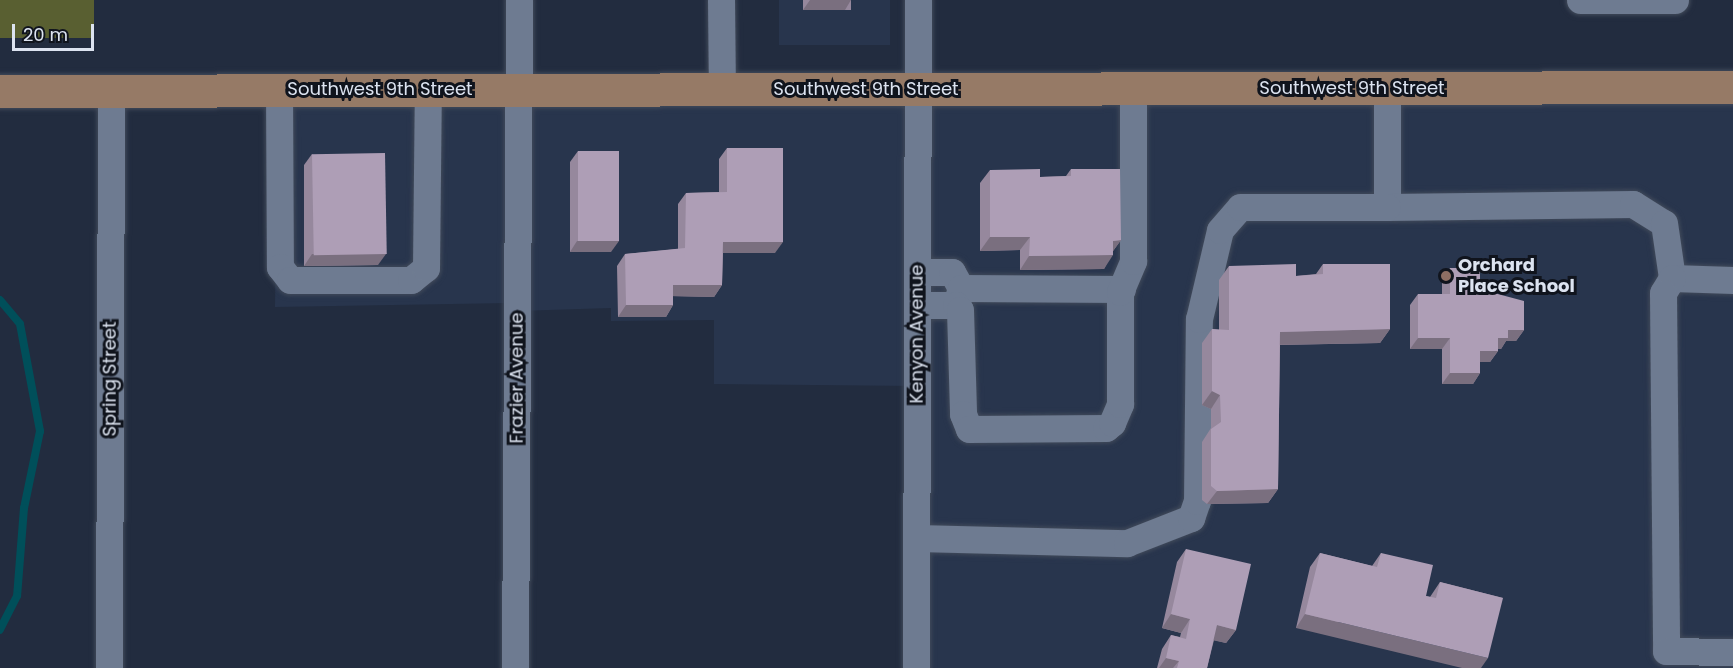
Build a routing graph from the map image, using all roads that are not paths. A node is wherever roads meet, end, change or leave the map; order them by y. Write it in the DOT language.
graph roads {
  1 [pos="519,0"];
  2 [pos="721,0"];
  3 [pos="918,0"];
  4 [pos="1580,0"];
  5 [pos="1675,0"];
  6 [pos="1733,87"];
  7 [pos="1133,88"];
  8 [pos="1387,88"];
  9 [pos="279,89"];
  10 [pos="428,89"];
  11 [pos="518,89"];
  12 [pos="722,89"];
  13 [pos="918,89"];
  14 [pos="111,90"];
  15 [pos="0,91"];
  16 [pos="1387,207"];
  17 [pos="917,272"];
  18 [pos="1672,278"];
  19 [pos="1733,280"];
  20 [pos="1122,289"];
  21 [pos="958,297"];
  22 [pos="917,306"];
  23 [pos="917,538"];
  24 [pos="1733,652"];
  25 [pos="109,668"];
  26 [pos="515,668"];
  27 [pos="916,668"];
  1 -- 11 [label="street, Frazier Avenue"];
  2 -- 12 [label="street"];
  3 -- 13 [label="street, Kenyon Avenue"];
  4 -- 5 [label="street"];
  6 -- 8 [label="main road, Southwest 9th Street"];
  7 -- 8 [label="main road, Southwest 9th Street"];
  7 -- 13 [label="main road, Southwest 9th Street"];
  7 -- 20 [label="street"];
  8 -- 16 [label="street"];
  9 -- 10 [label="main road, Southwest 9th Street"];
  9 -- 10 [label="street"];
  9 -- 14 [label="main road, Southwest 9th Street"];
  10 -- 11 [label="main road, Southwest 9th Street"];
  11 -- 12 [label="main road, Southwest 9th Street"];
  11 -- 26 [label="street, Frazier Avenue"];
  12 -- 13 [label="main road, Southwest 9th Street"];
  13 -- 17 [label="street, Kenyon Avenue"];
  14 -- 15 [label="main road, Southwest 9th Street"];
  14 -- 25 [label="street, Spring Street"];
  16 -- 18 [label="street"];
  16 -- 23 [label="street"];
  17 -- 21 [label="street"];
  17 -- 22 [label="street, Kenyon Avenue"];
  18 -- 19 [label="street"];
  18 -- 24 [label="street"];
  20 -- 21 [label="street"];
  20 -- 21 [label="street"];
  21 -- 22 [label="street"];
  22 -- 23 [label="street, Kenyon Avenue"];
  23 -- 27 [label="street, Kenyon Avenue"];
}
